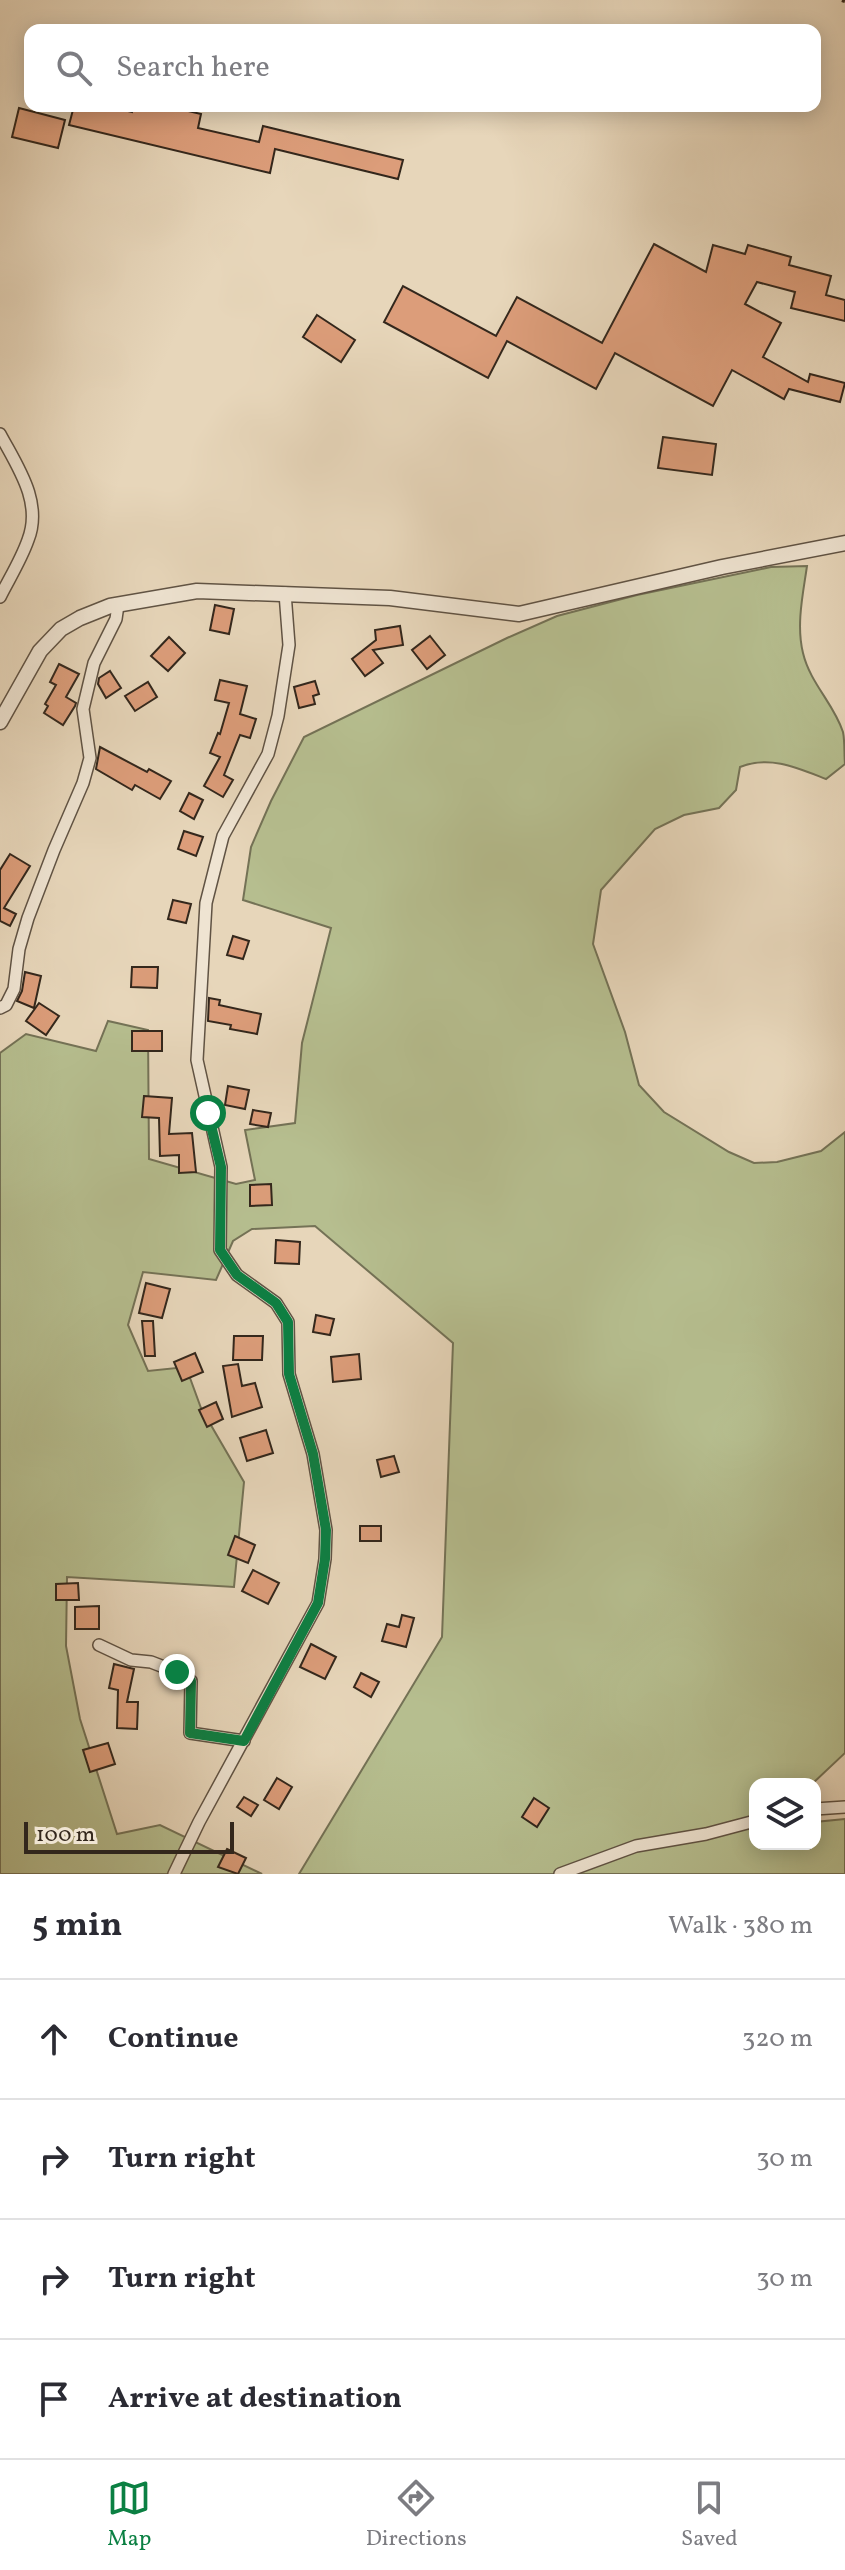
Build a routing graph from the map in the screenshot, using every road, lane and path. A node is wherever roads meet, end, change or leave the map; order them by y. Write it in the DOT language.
graph roads {
  1 [pos="0,434"];
  2 [pos="845,543"];
  3 [pos="285,593"];
  4 [pos="0,597"];
  5 [pos="118,605"];
  6 [pos="0,722"];
  7 [pos="0,1008"];
  8 [pos="99,1645"];
  9 [pos="244,1741"];
  10 [pos="845,1807"];
  11 [pos="821,1809"];
  12 [pos="749,1823"];
  13 [pos="584,1864"];
  14 [pos="174,1874"];
  15 [pos="560,1874"];
  16 [pos="594,1874"];
  1 -- 4 [label="street"];
  2 -- 3 [label="street"];
  3 -- 5 [label="street"];
  3 -- 9 [label="street"];
  5 -- 6 [label="street"];
  5 -- 7 [label="street"];
  8 -- 9 [label="street"];
  9 -- 14 [label="street"];
  10 -- 11 [label="street"];
  12 -- 13 [label="street"];
  13 -- 15 [label="street"];
  13 -- 16 [label="street"];
}
